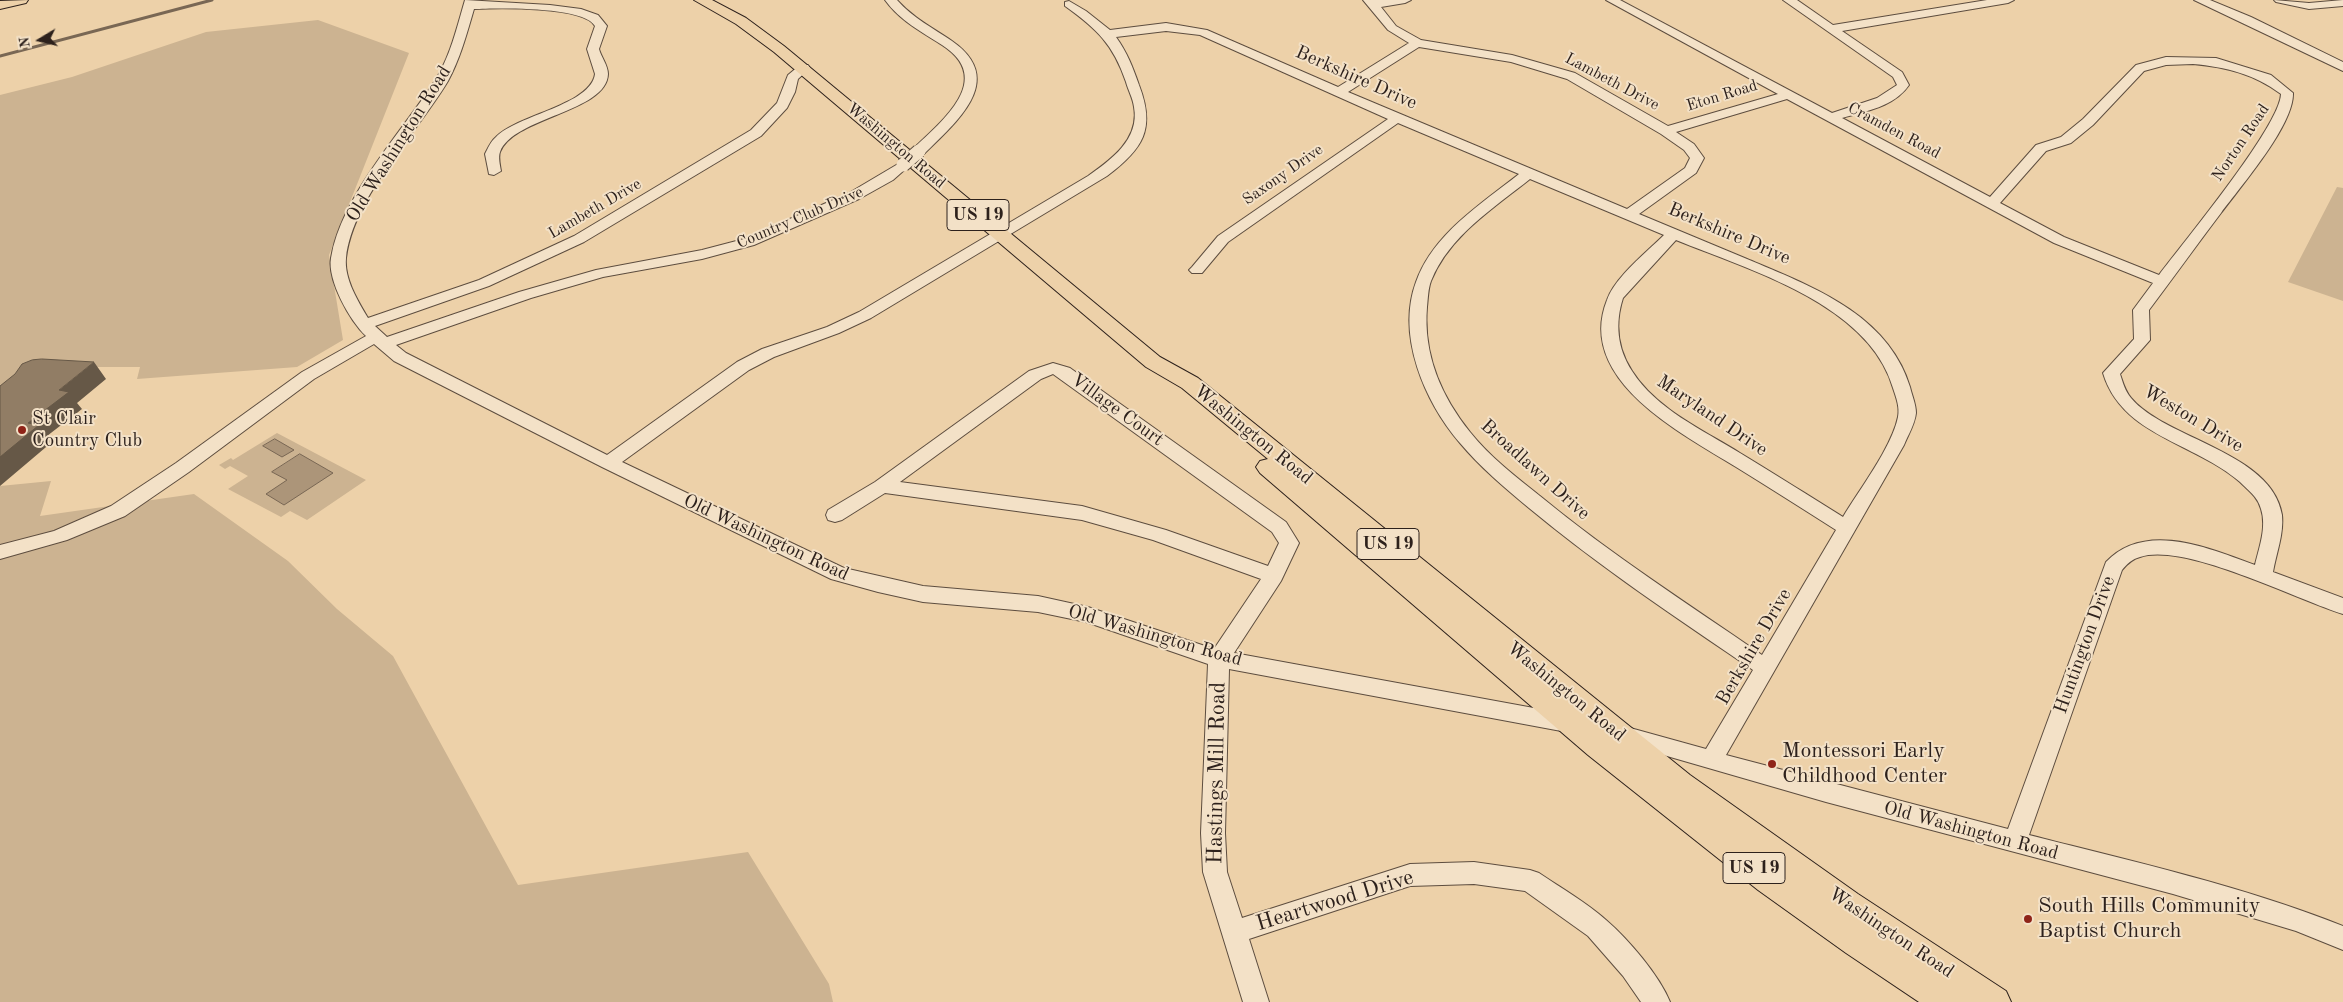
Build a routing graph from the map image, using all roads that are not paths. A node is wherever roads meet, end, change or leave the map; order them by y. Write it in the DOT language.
graph roads {
  1 [pos="21,0"];
  2 [pos="701,0"];
  3 [pos="891,0"];
  4 [pos="1405,0"];
  5 [pos="1612,0"];
  6 [pos="1789,0"];
  7 [pos="2008,0"];
  8 [pos="2200,0"];
  9 [pos="2280,0"];
  10 [pos="1371,2"];
  11 [pos="470,3"];
  12 [pos="2343,3"];
  13 [pos="1069,4"];
  14 [pos="0,5"];
  15 [pos="1832,29"];
  16 [pos="1109,34"];
  17 [pos="1418,43"];
  18 [pos="2343,67"];
  19 [pos="804,68"];
  20 [pos="1337,92"];
  21 [pos="1788,95"];
  22 [pos="1832,117"];
  23 [pos="1396,118"];
  24 [pos="1666,131"];
  25 [pos="494,171"];
  26 [pos="1529,174"];
  27 [pos="1992,203"];
  28 [pos="1629,214"];
  29 [pos="1674,233"];
  30 [pos="1001,234"];
  31 [pos="1197,270"];
  32 [pos="2164,282"];
  33 [pos="374,335"];
  34 [pos="1153,362"];
  35 [pos="608,463"];
  36 [pos="882,486"];
  37 [pos="835,515"];
  38 [pos="1847,528"];
  39 [pos="0,552"];
  40 [pos="2263,574"];
  41 [pos="1274,576"];
  42 [pos="2343,606"];
  43 [pos="1219,659"];
  44 [pos="1765,668"];
  45 [pos="1568,723"];
  46 [pos="1617,733"];
  47 [pos="1712,759"];
  48 [pos="2015,842"];
  49 [pos="1233,933"];
  50 [pos="2343,938"];
  51 [pos="1256,1002"];
  52 [pos="1657,1002"];
  53 [pos="1948,1002"];
  54 [pos="1994,1002"];
  1 -- 14 [label="main road"];
  2 -- 19 [label="main road, Washington Road / US 19"];
  3 -- 33 [label="street, Country Club Drive, bridge"];
  4 -- 10 [label="street"];
  5 -- 21 [label="street, Cramden Road"];
  6 -- 15 [label="street"];
  7 -- 15 [label="street"];
  8 -- 18 [label="street"];
  9 -- 12 [label="street"];
  10 -- 17 [label="street, Lambeth Drive"];
  11 -- 25 [label="street"];
  11 -- 33 [label="street, Old Washington Road"];
  13 -- 16 [label="street"];
  15 -- 22 [label="street"];
  16 -- 20 [label="street, Berkshire Drive"];
  16 -- 30 [label="street"];
  17 -- 20 [label="street"];
  17 -- 24 [label="street, Lambeth Drive"];
  19 -- 30 [label="main road, Washington Road / US 19"];
  19 -- 33 [label="street, Lambeth Drive"];
  20 -- 23 [label="street, Berkshire Drive"];
  21 -- 22 [label="street, Cramden Road"];
  21 -- 24 [label="street, Eton Road"];
  22 -- 27 [label="street, Cramden Road"];
  23 -- 26 [label="street, Berkshire Drive"];
  23 -- 31 [label="street, Saxony Drive"];
  24 -- 28 [label="street, Lambeth Drive"];
  26 -- 28 [label="street, Berkshire Drive"];
  26 -- 44 [label="street, Broadlawn Drive"];
  27 -- 32 [label="street, Cramden Road"];
  27 -- 32 [label="street, Norton Road"];
  28 -- 29 [label="street, Berkshire Drive"];
  29 -- 38 [label="street, Maryland Drive"];
  29 -- 38 [label="street, Berkshire Drive"];
  30 -- 34 [label="main road, Washington Road / US 19"];
  30 -- 35 [label="street"];
  32 -- 40 [label="street, Weston Drive"];
  33 -- 35 [label="street, Old Washington Road"];
  33 -- 39 [label="street"];
  34 -- 45 [label="main road, Washington Road / US 19"];
  34 -- 46 [label="main road, Washington Road / US 19"];
  35 -- 43 [label="street, Old Washington Road"];
  36 -- 37 [label="street, Village Court"];
  36 -- 41 [label="street"];
  36 -- 41 [label="street, Village Court"];
  38 -- 44 [label="street, Berkshire Drive"];
  40 -- 42 [label="street, Huntington Drive"];
  40 -- 48 [label="street, Huntington Drive"];
  41 -- 43 [label="street, Village Court"];
  43 -- 45 [label="street, Old Washington Road"];
  43 -- 49 [label="street, Hastings Mill Road"];
  44 -- 47 [label="street, Berkshire Drive"];
  45 -- 46 [label="street, Old Washington Road"];
  45 -- 53 [label="main road, Washington Road / US 19"];
  46 -- 47 [label="street, Old Washington Road"];
  46 -- 54 [label="main road, Washington Road / US 19"];
  47 -- 48 [label="street, Old Washington Road"];
  48 -- 50 [label="street, Old Washington Road"];
  49 -- 51 [label="street, Hastings Mill Road"];
  49 -- 52 [label="street, Heartwood Drive"];
}
